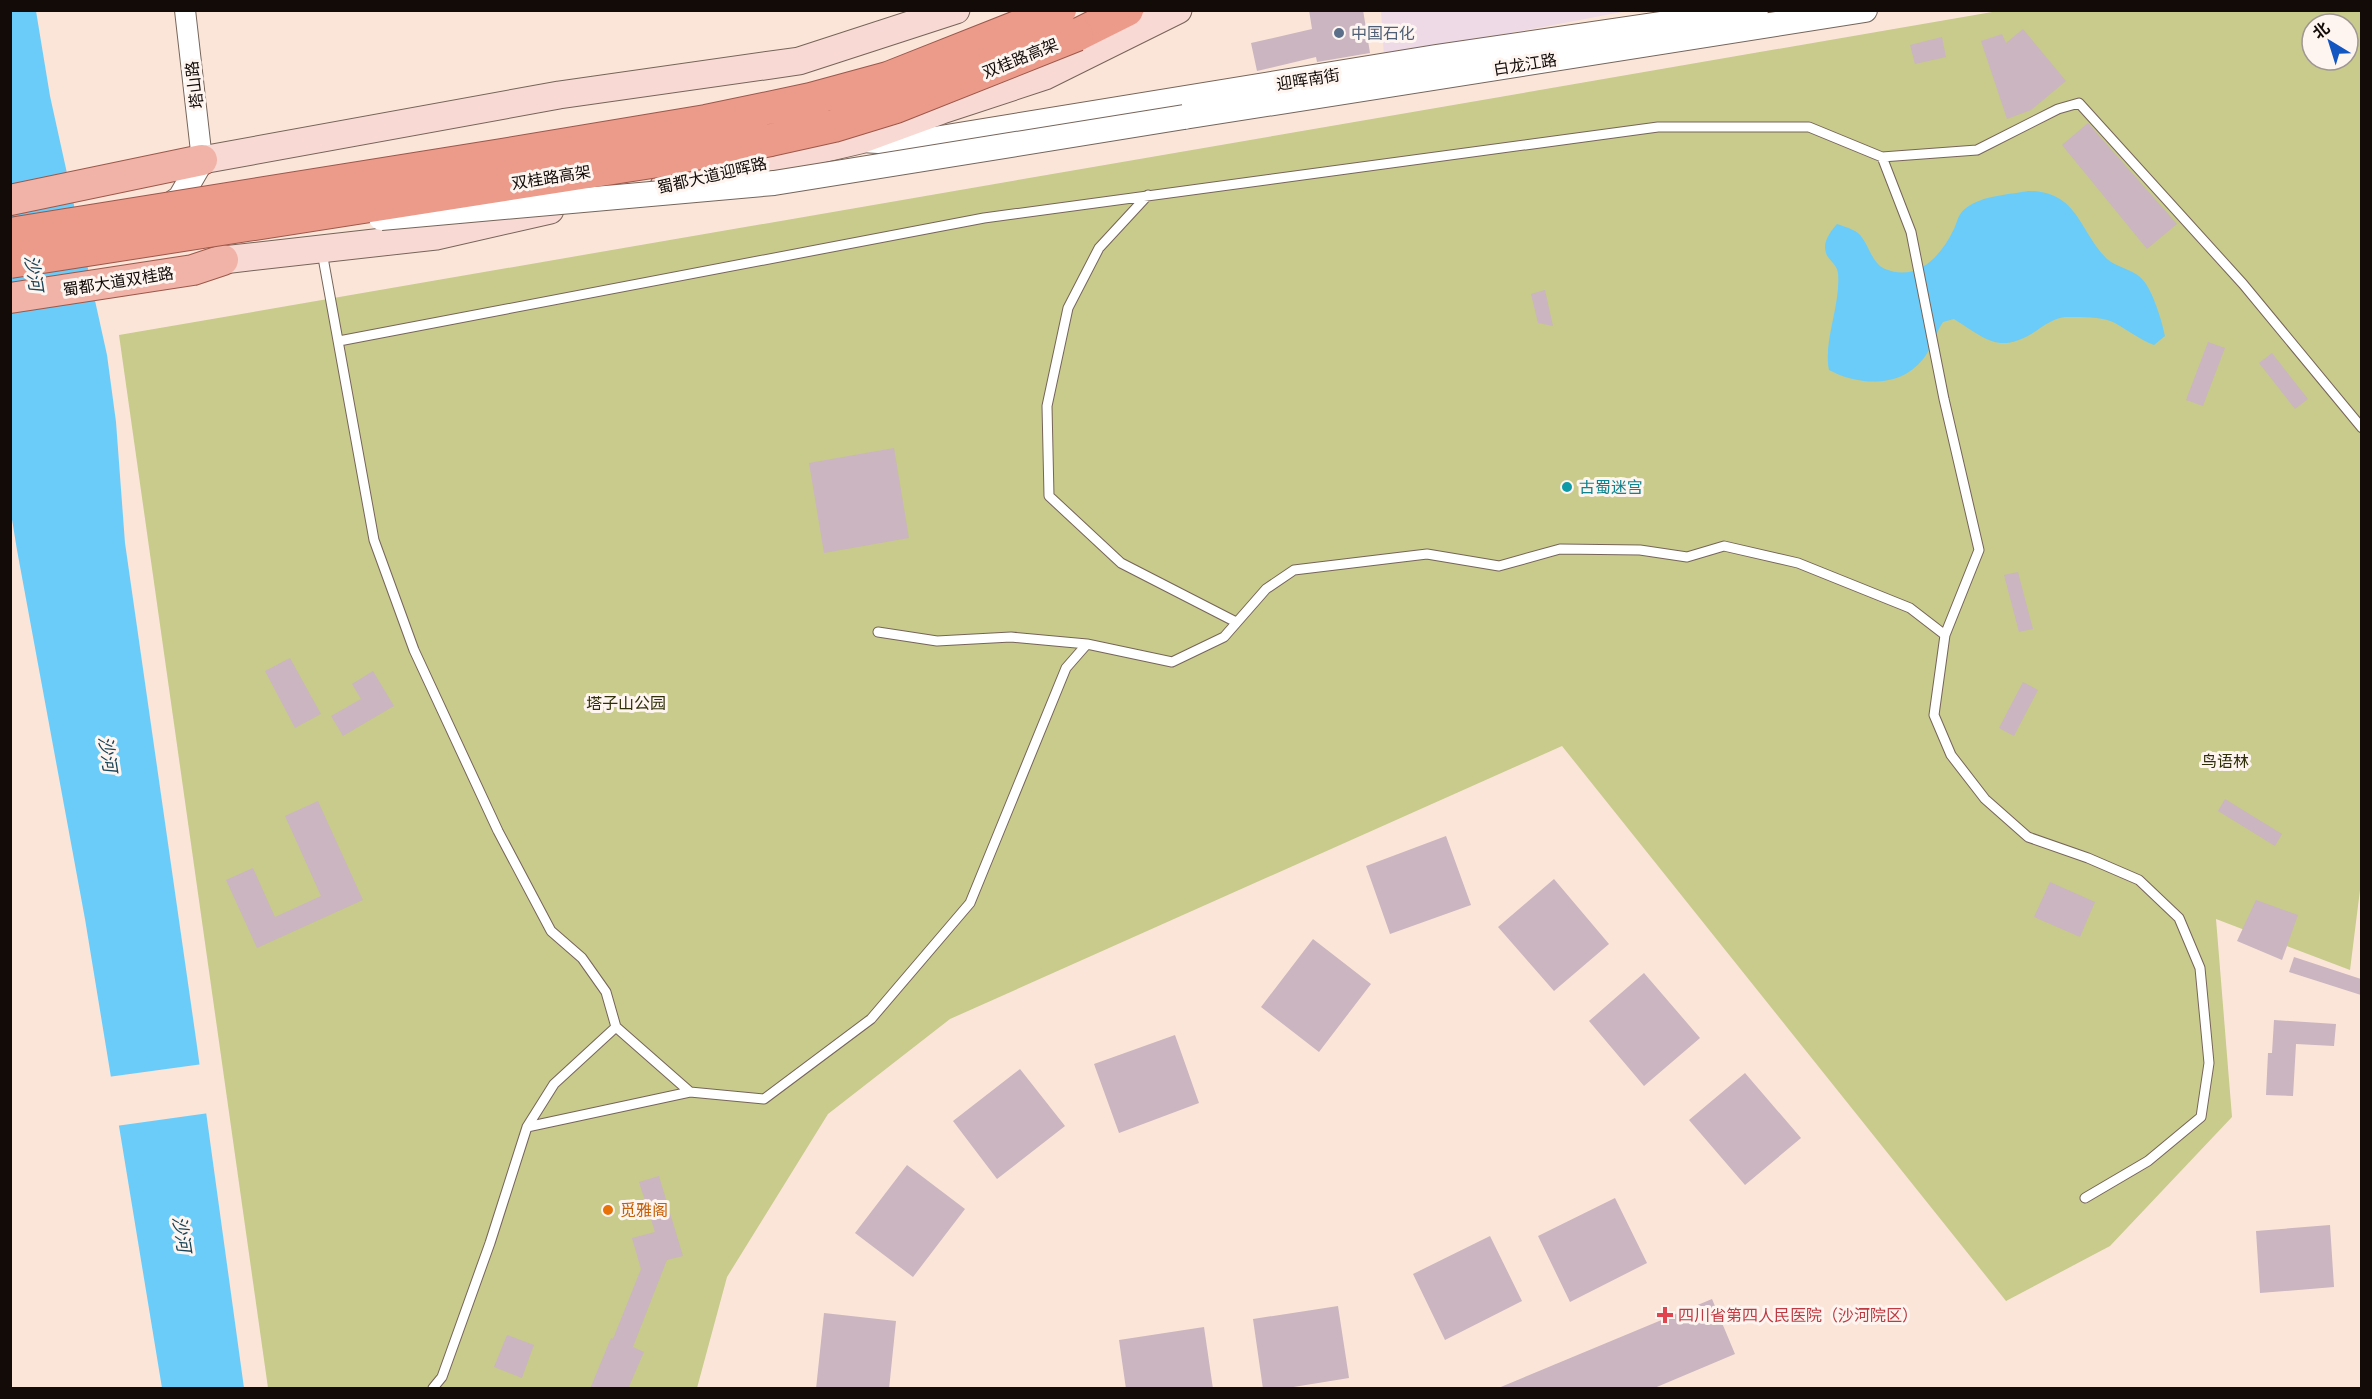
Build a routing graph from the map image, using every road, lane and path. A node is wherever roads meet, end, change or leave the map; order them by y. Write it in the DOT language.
graph roads {
  1 [pos="185,10"];
  2 [pos="956,10"];
  3 [pos="1127,10"];
  4 [pos="1178,10"];
  5 [pos="1755,10"];
  6 [pos="1866,10"];
  7 [pos="1069,23"];
  8 [pos="860,140"];
  9 [pos="1882,157"];
  10 [pos="202,160"];
  11 [pos="1148,195"];
  12 [pos="10,200"];
  13 [pos="220,228"];
  14 [pos="10,234"];
  15 [pos="10,242"];
  16 [pos="321,248"];
  17 [pos="224,260"];
  18 [pos="10,262"];
  19 [pos="10,297"];
  20 [pos="339,341"];
  21 [pos="2361,428"];
  22 [pos="1236,622"];
  23 [pos="878,632"];
  24 [pos="1945,634"];
  25 [pos="1087,644"];
  26 [pos="616,1027"];
  27 [pos="690,1092"];
  28 [pos="527,1127"];
  29 [pos="2085,1198"];
  30 [pos="433,1389"];
  1 -- 10 [label="street, 塔山路"];
  2 -- 10 [label="main road"];
  3 -- 7 [label="highway"];
  4 -- 8 [label="main road, 蜀都大道迎晖路"];
  5 -- 8 [label="street, 迎晖南街"];
  6 -- 13 [label="street, 白龙江路, bridge"];
  7 -- 13 [label="highway, 双桂路高架, bridge"];
  7 -- 14 [label="highway, 双桂路高架, bridge"];
  8 -- 16 [label="main road, 蜀都大道迎晖路"];
  9 -- 11 [label="lane"];
  9 -- 21 [label="lane"];
  9 -- 24 [label="lane"];
  10 -- 12 [label="main road"];
  10 -- 15 [label="street, bridge"];
  10 -- 17 [label="street"];
  11 -- 20 [label="lane"];
  11 -- 22 [label="lane"];
  13 -- 18 [label="highway, 双桂路高架, bridge"];
  16 -- 17 [label="main road, 蜀都大道迎晖路"];
  16 -- 20 [label="lane"];
  17 -- 19 [label="main road, 蜀都大道双桂路"];
  20 -- 26 [label="lane"];
  22 -- 24 [label="lane"];
  22 -- 25 [label="lane"];
  23 -- 25 [label="lane"];
  24 -- 29 [label="lane"];
  25 -- 27 [label="lane"];
  26 -- 27 [label="lane"];
  26 -- 28 [label="lane"];
  27 -- 28 [label="lane"];
  28 -- 30 [label="lane"];
}
